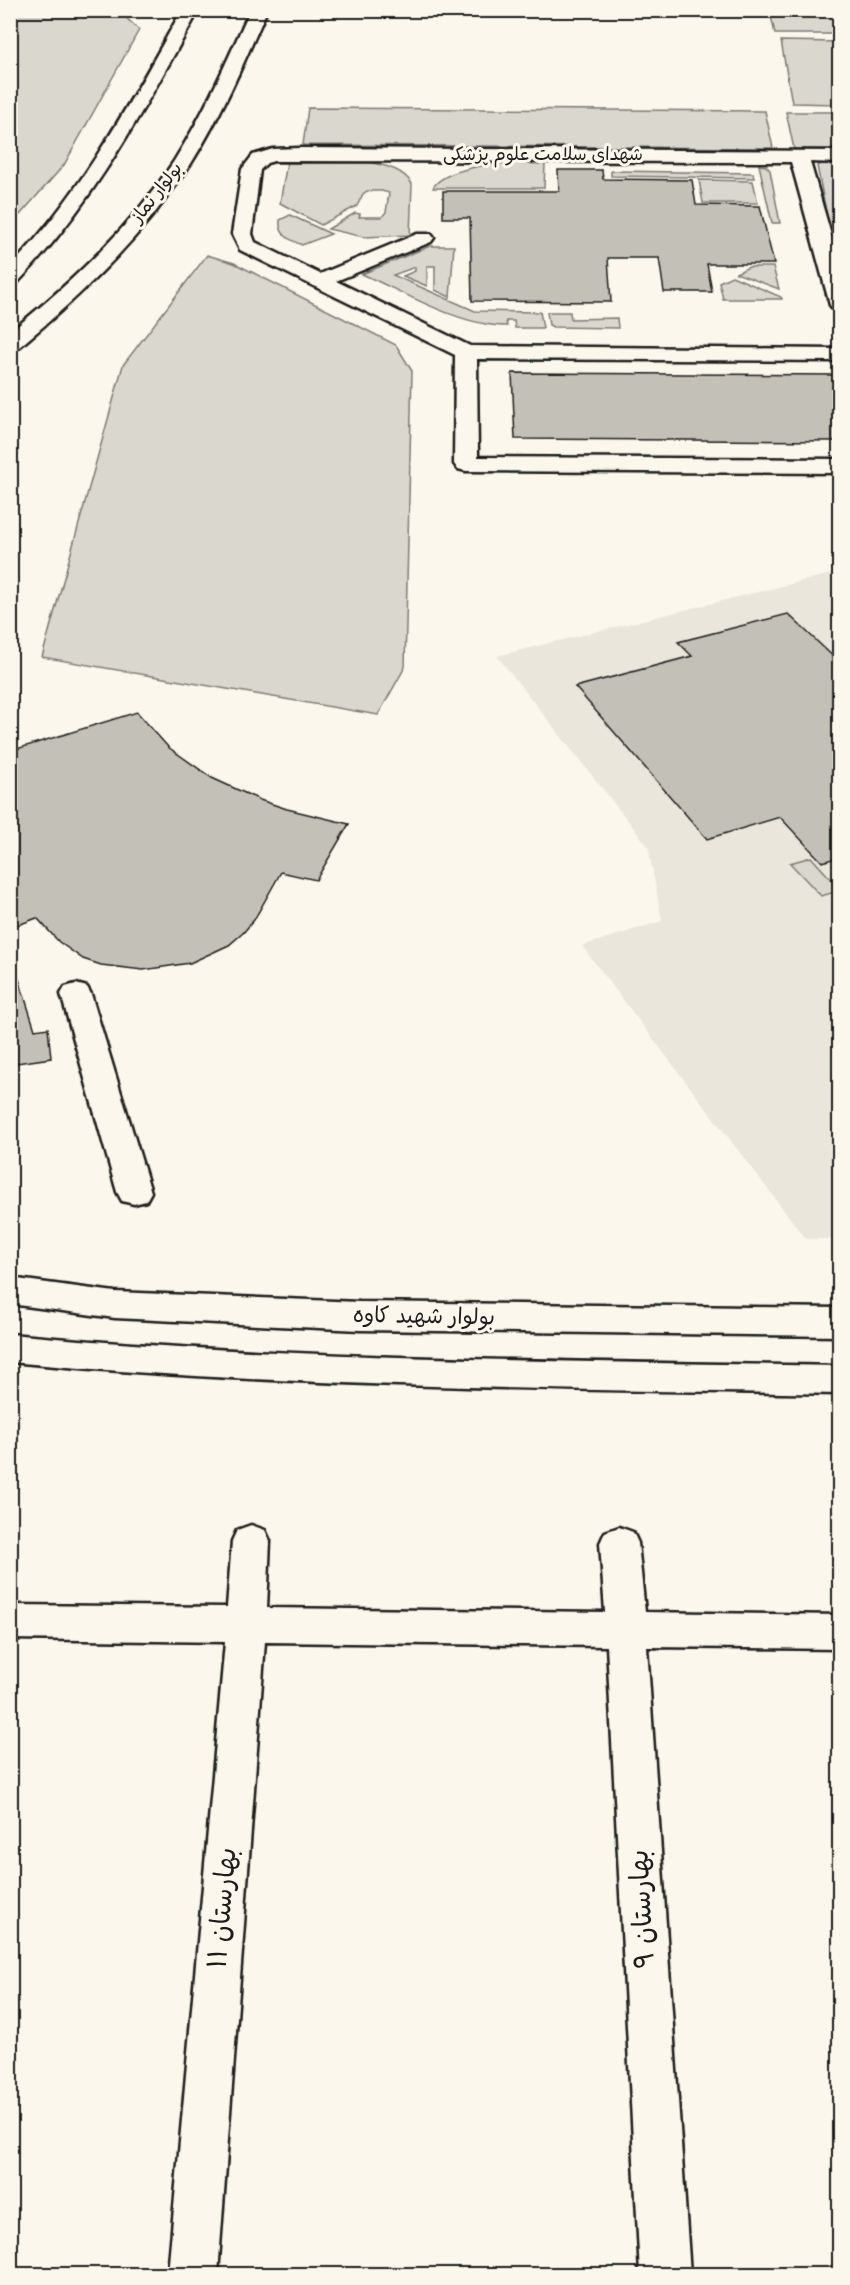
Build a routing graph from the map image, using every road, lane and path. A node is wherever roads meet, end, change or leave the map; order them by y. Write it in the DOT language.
graph roads {
  1 [pos="191,10"];
  2 [pos="259,10"];
  3 [pos="799,156"];
  4 [pos="840,156"];
  5 [pos="424,238"];
  6 [pos="10,279"];
  7 [pos="321,280"];
  8 [pos="840,305"];
  9 [pos="10,343"];
  10 [pos="466,352"];
  11 [pos="840,355"];
  12 [pos="840,466"];
  13 [pos="76,994"];
  14 [pos="134,1192"];
  15 [pos="10,1291"];
  16 [pos="840,1313"];
  17 [pos="840,1322"];
  18 [pos="800,1323"];
  19 [pos="10,1348"];
  20 [pos="840,1380"];
  21 [pos="251,1540"];
  22 [pos="619,1543"];
  23 [pos="10,1622"];
  24 [pos="246,1625"];
  25 [pos="626,1630"];
  26 [pos="840,1632"];
  27 [pos="194,2274"];
  28 [pos="665,2274"];
  1 -- 6 [label="main road"];
  2 -- 9 [label="main road, بولوار نماز"];
  3 -- 4 [label="main road, شهدای سلامت علوم پزشکی"];
  3 -- 7 [label="main road, شهدای سلامت علوم پزشکی"];
  3 -- 8 [label="main road"];
  5 -- 7 [label="main road"];
  7 -- 10 [label="main road"];
  10 -- 11 [label="main road"];
  10 -- 12 [label="main road"];
  13 -- 14 [label="main road"];
  15 -- 18 [label="main road, بولوار شهید کاوه"];
  16 -- 18 [label="main road"];
  17 -- 18 [label="main road, بولوار شهید کاوه"];
  19 -- 20 [label="main road"];
  21 -- 24 [label="main road, بهارستان ۱۱"];
  22 -- 25 [label="main road, بهارستان ۹"];
  23 -- 24 [label="main road"];
  24 -- 25 [label="main road"];
  24 -- 27 [label="main road, بهارستان ۱۱"];
  25 -- 26 [label="main road"];
  25 -- 28 [label="main road, بهارستان ۹"];
}
